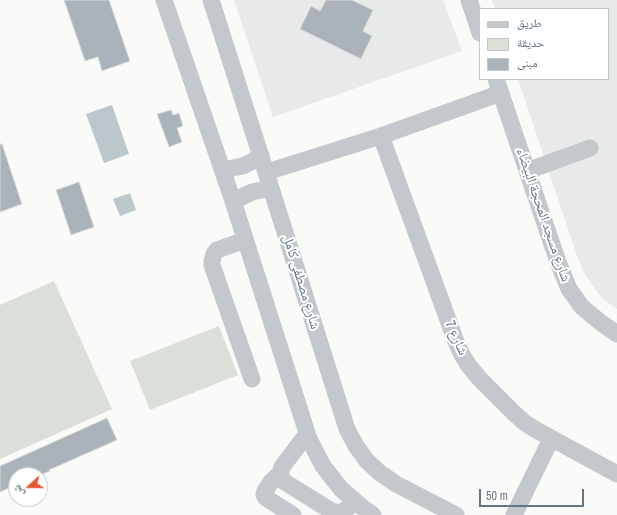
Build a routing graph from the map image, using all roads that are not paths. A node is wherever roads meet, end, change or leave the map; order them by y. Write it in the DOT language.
graph roads {
  1 [pos="164,0"];
  2 [pos="211,0"];
  3 [pos="469,0"];
  4 [pos="479,30"];
  5 [pos="498,86"];
  6 [pos="381,136"];
  7 [pos="590,148"];
  8 [pos="261,155"];
  9 [pos="223,170"];
  10 [pos="527,171"];
  11 [pos="269,180"];
  12 [pos="233,201"];
  13 [pos="246,240"];
  14 [pos="617,334"];
  15 [pos="252,379"];
  16 [pos="307,434"];
  17 [pos="551,438"];
  18 [pos="281,472"];
  19 [pos="617,474"];
  20 [pos="354,501"];
  21 [pos="333,514"];
  22 [pos="293,515"];
  23 [pos="373,515"];
  24 [pos="456,515"];
  25 [pos="514,515"];
  1 -- 9 [label="street"];
  2 -- 8 [label="street, شارع مصطفى كامل"];
  3 -- 4 [label="street"];
  5 -- 6 [label="street"];
  5 -- 10 [label="street, شارع مسجد المحجة البيضاء"];
  6 -- 11 [label="street"];
  6 -- 17 [label="street, شارع 7"];
  7 -- 10 [label="street"];
  8 -- 9 [label="street"];
  8 -- 11 [label="street, شارع مصطفى كامل"];
  9 -- 12 [label="street"];
  10 -- 14 [label="street, شارع مسجد المحجة البيضاء"];
  11 -- 12 [label="street"];
  11 -- 24 [label="street, شارع مصطفى كامل"];
  12 -- 13 [label="street"];
  13 -- 15 [label="street"];
  13 -- 16 [label="street"];
  16 -- 18 [label="street"];
  16 -- 20 [label="street"];
  17 -- 19 [label="street, شارع 7"];
  17 -- 25 [label="street"];
  18 -- 21 [label="street"];
  18 -- 22 [label="street"];
  20 -- 21 [label="street"];
  20 -- 23 [label="street"];
}
